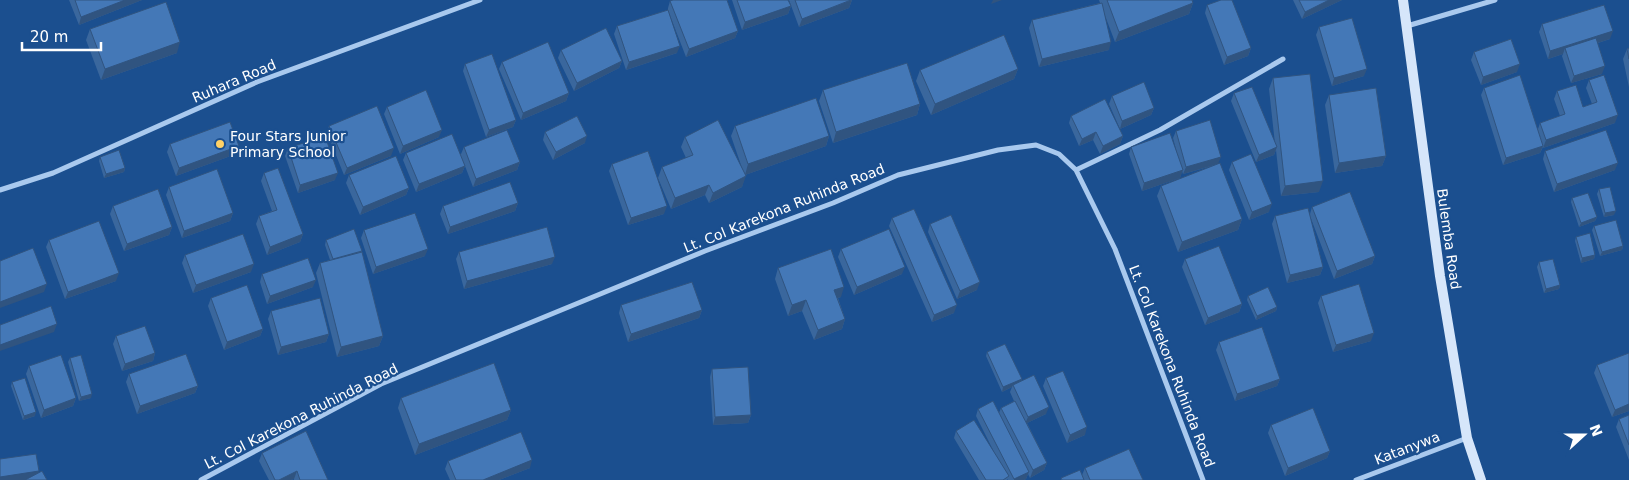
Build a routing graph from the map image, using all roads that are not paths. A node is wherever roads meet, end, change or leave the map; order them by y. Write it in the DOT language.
graph roads {
  1 [pos="480,0"];
  2 [pos="1403,0"];
  3 [pos="1495,0"];
  4 [pos="1407,26"];
  5 [pos="1283,59"];
  6 [pos="1076,170"];
  7 [pos="0,190"];
  8 [pos="1467,438"];
  9 [pos="201,480"];
  10 [pos="1203,480"];
  11 [pos="1356,480"];
  12 [pos="1481,480"];
  1 -- 7 [label="street, Ruhara Road"];
  2 -- 4 [label="main road, Bulemba Road"];
  3 -- 4 [label="street"];
  4 -- 8 [label="main road, Bulemba Road"];
  5 -- 6 [label="street"];
  6 -- 9 [label="street, Lt. Col Karekona Ruhinda Road"];
  6 -- 10 [label="street, Lt. Col Karekona Ruhinda Road"];
  8 -- 11 [label="street, Katanywa"];
  8 -- 12 [label="main road, Bulemba Road"];
}
